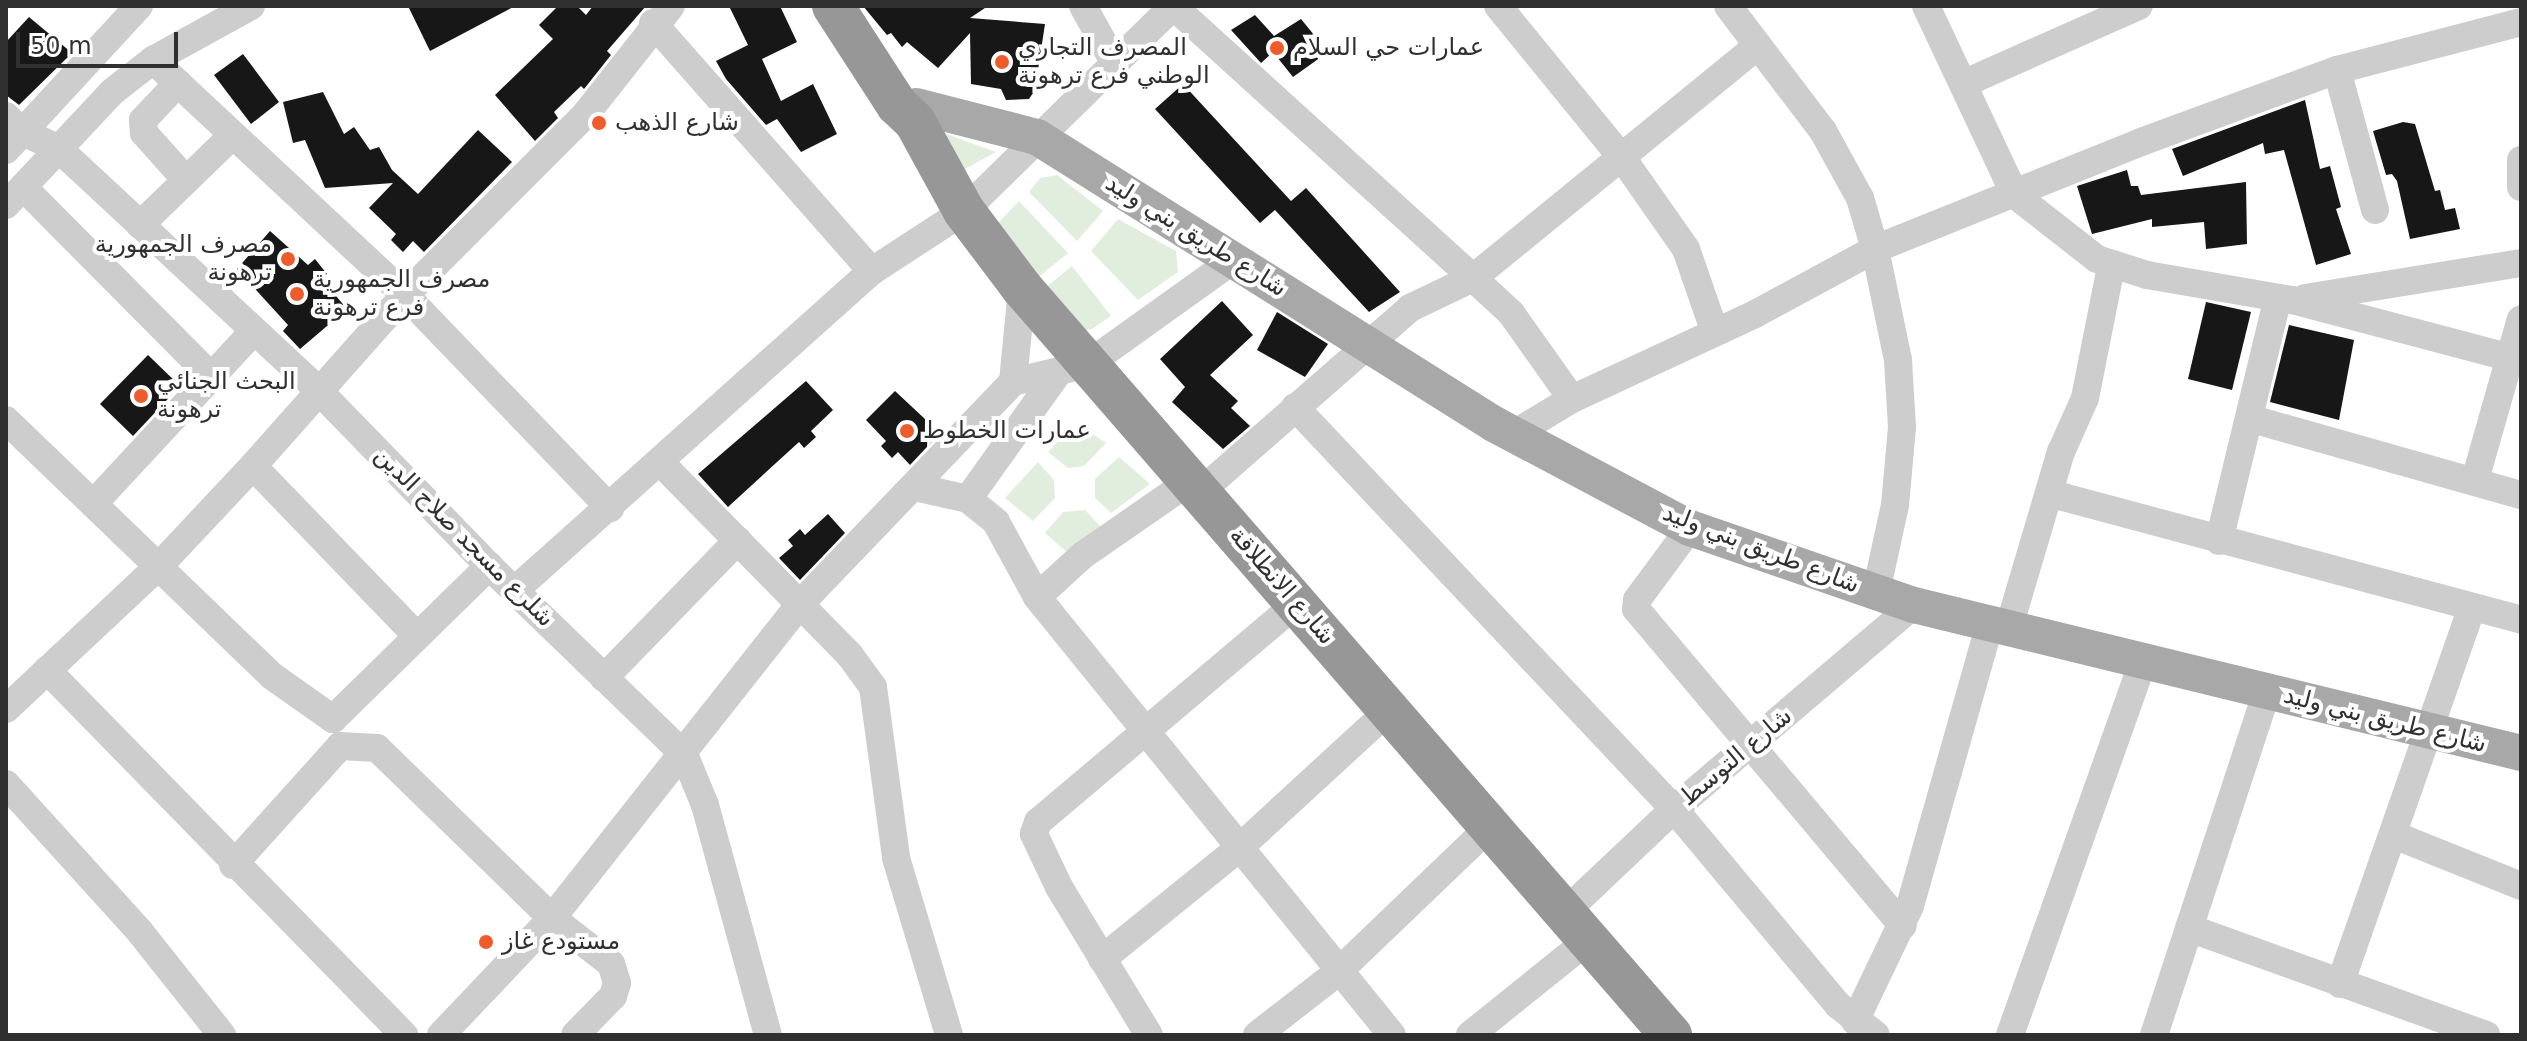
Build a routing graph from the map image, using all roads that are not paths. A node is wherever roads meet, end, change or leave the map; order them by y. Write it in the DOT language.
graph roads {
  1 [pos="139,6"];
  2 [pos="251,6"];
  3 [pos="833,6"];
  4 [pos="853,6"];
  5 [pos="1083,6"];
  6 [pos="1173,6"];
  7 [pos="1498,6"];
  8 [pos="1729,6"];
  9 [pos="1926,6"];
  10 [pos="2139,6"];
  11 [pos="662,15"];
  12 [pos="2521,22"];
  13 [pos="1755,48"];
  14 [pos="153,60"];
  15 [pos="1114,62"];
  16 [pos="2337,70"];
  17 [pos="178,83"];
  18 [pos="1965,83"];
  19 [pos="915,114"];
  20 [pos="11,132"];
  21 [pos="233,135"];
  22 [pos="1037,137"];
  23 [pos="59,149"];
  24 [pos="1623,159"];
  25 [pos="2521,160"];
  26 [pos="186,180"];
  27 [pos="2521,187"];
  28 [pos="2015,195"];
  29 [pos="15,196"];
  30 [pos="2375,210"];
  31 [pos="964,211"];
  32 [pos="140,225"];
  33 [pos="1875,249"];
  34 [pos="1236,258"];
  35 [pos="2521,263"];
  36 [pos="2111,267"];
  37 [pos="872,271"];
  38 [pos="1473,278"];
  39 [pos="1022,288"];
  40 [pos="405,295"];
  41 [pos="2285,299"];
  42 [pos="2521,319"];
  43 [pos="1714,330"];
  44 [pos="254,331"];
  45 [pos="1363,346"];
  46 [pos="2511,358"];
  47 [pos="1074,367"];
  48 [pos="211,376"];
  49 [pos="1013,382"];
  50 [pos="318,390"];
  51 [pos="1572,399"];
  52 [pos="1295,407"];
  53 [pos="2252,419"];
  54 [pos="6,420"];
  55 [pos="1512,435"];
  56 [pos="661,463"];
  57 [pos="253,466"];
  58 [pos="2475,480"];
  59 [pos="1195,486"];
  60 [pos="915,487"];
  61 [pos="2052,494"];
  62 [pos="2521,495"];
  63 [pos="968,499"];
  64 [pos="94,503"];
  65 [pos="610,508"];
  66 [pos="1690,528"];
  67 [pos="738,540"];
  68 [pos="2219,541"];
  69 [pos="160,565"];
  70 [pos="489,566"];
  71 [pos="515,590"];
  72 [pos="1876,592"];
  73 [pos="1037,597"];
  74 [pos="1298,602"];
  75 [pos="800,604"];
  76 [pos="1914,605"];
  77 [pos="2472,607"];
  78 [pos="2521,620"];
  79 [pos="2000,625"];
  80 [pos="417,636"];
  81 [pos="2143,661"];
  82 [pos="47,670"];
  83 [pos="604,678"];
  84 [pos="2267,691"];
  85 [pos="6,709"];
  86 [pos="1389,710"];
  87 [pos="1142,732"];
  88 [pos="2431,733"];
  89 [pos="1750,745"];
  90 [pos="2521,753"];
  91 [pos="684,754"];
  92 [pos="6,784"];
  93 [pos="1674,809"];
  94 [pos="1488,828"];
  95 [pos="2394,835"];
  96 [pos="1238,849"];
  97 [pos="233,865"];
  98 [pos="2521,886"];
  99 [pos="552,918"];
  100 [pos="1903,926"];
  101 [pos="1575,927"];
  102 [pos="2189,928"];
  103 [pos="1102,959"];
  104 [pos="1338,972"];
  105 [pos="2340,984"];
  106 [pos="1866,1028"];
  107 [pos="455,1030"];
  108 [pos="222,1035"];
  109 [pos="404,1035"];
  110 [pos="575,1035"];
  111 [pos="768,1035"];
  112 [pos="949,1035"];
  113 [pos="1149,1035"];
  114 [pos="1257,1035"];
  115 [pos="1392,1035"];
  116 [pos="1470,1035"];
  117 [pos="1671,1035"];
  118 [pos="2010,1035"];
  119 [pos="2154,1035"];
  120 [pos="2486,1035"];
  1 -- 20 [label="street"];
  2 -- 14 [label="street"];
  3 -- 19 [label="highway"];
  4 -- 19 [label="highway"];
  5 -- 15 [label="street"];
  6 -- 15 [label="street"];
  6 -- 38 [label="street"];
  7 -- 24 [label="street"];
  8 -- 13 [label="street"];
  9 -- 18 [label="street"];
  10 -- 18 [label="street"];
  11 -- 37 [label="street"];
  11 -- 40 [label="street"];
  12 -- 16 [label="street"];
  13 -- 24 [label="street"];
  13 -- 33 [label="street"];
  14 -- 17 [label="street"];
  14 -- 23 [label="street"];
  15 -- 22 [label="street"];
  16 -- 28 [label="street"];
  16 -- 30 [label="street"];
  17 -- 21 [label="street"];
  17 -- 26 [label="street"];
  18 -- 28 [label="street"];
  19 -- 22 [label="main road, شارع طريق بني وليد"];
  19 -- 31 [label="highway, شارع الانطلاقة"];
  20 -- 23 [label="street, شلرع مسجد صلاح الدين"];
  21 -- 26 [label="street"];
  21 -- 40 [label="street"];
  22 -- 31 [label="street"];
  22 -- 34 [label="main road, شارع طريق بني وليد"];
  23 -- 29 [label="street"];
  23 -- 32 [label="street, شلرع مسجد صلاح الدين"];
  24 -- 38 [label="street"];
  24 -- 43 [label="street"];
  25 -- 27 [label="street"];
  26 -- 32 [label="street"];
  28 -- 33 [label="street"];
  28 -- 36 [label="street"];
  29 -- 48 [label="street"];
  31 -- 37 [label="street"];
  31 -- 39 [label="highway, شارع الانطلاقة"];
  32 -- 44 [label="street, شلرع مسجد صلاح الدين"];
  33 -- 43 [label="street"];
  33 -- 72 [label="street"];
  34 -- 45 [label="main road, شارع طريق بني وليد"];
  34 -- 47 [label="street"];
  35 -- 41 [label="street"];
  36 -- 41 [label="street"];
  36 -- 61 [label="street"];
  37 -- 56 [label="street"];
  38 -- 45 [label="street"];
  38 -- 51 [label="street"];
  39 -- 47 [label="highway, شارع الانطلاقة"];
  39 -- 49 [label="street"];
  40 -- 50 [label="street"];
  40 -- 65 [label="street"];
  41 -- 46 [label="street"];
  41 -- 53 [label="street"];
  42 -- 46 [label="street"];
  43 -- 51 [label="street"];
  44 -- 48 [label="street"];
  44 -- 50 [label="street, شلرع مسجد صلاح الدين"];
  45 -- 52 [label="street"];
  45 -- 55 [label="main road, شارع طريق بني وليد"];
  46 -- 58 [label="street"];
  47 -- 49 [label="street"];
  47 -- 59 [label="highway, شارع الانطلاقة"];
  47 -- 63 [label="street"];
  48 -- 64 [label="street"];
  49 -- 60 [label="street"];
  50 -- 57 [label="street"];
  50 -- 70 [label="street, شلرع مسجد صلاح الدين"];
  51 -- 55 [label="street"];
  52 -- 59 [label="street"];
  52 -- 93 [label="street"];
  53 -- 58 [label="street"];
  53 -- 68 [label="street"];
  54 -- 64 [label="street"];
  55 -- 66 [label="main road, شارع طريق بني وليد"];
  56 -- 65 [label="street"];
  56 -- 67 [label="street"];
  57 -- 69 [label="street"];
  57 -- 80 [label="street"];
  58 -- 62 [label="street"];
  59 -- 73 [label="street"];
  59 -- 74 [label="highway, شارع الانطلاقة"];
  60 -- 63 [label="street"];
  60 -- 75 [label="street"];
  61 -- 68 [label="street"];
  61 -- 79 [label="street"];
  63 -- 73 [label="street"];
  64 -- 69 [label="street"];
  65 -- 71 [label="street"];
  66 -- 72 [label="main road, شارع طريق بني وليد"];
  66 -- 89 [label="street"];
  67 -- 75 [label="street"];
  67 -- 83 [label="street"];
  68 -- 77 [label="street"];
  69 -- 80 [label="street"];
  69 -- 82 [label="street"];
  70 -- 71 [label="street, شلرع مسجد صلاح الدين"];
  70 -- 80 [label="street"];
  71 -- 83 [label="street, شلرع مسجد صلاح الدين"];
  72 -- 76 [label="main road, شارع طريق بني وليد"];
  73 -- 87 [label="street"];
  74 -- 86 [label="highway, شارع الانطلاقة"];
  74 -- 87 [label="street"];
  75 -- 91 [label="street"];
  75 -- 112 [label="street"];
  76 -- 79 [label="main road, شارع طريق بني وليد"];
  76 -- 89 [label="street, شارع التوسط"];
  77 -- 78 [label="street"];
  77 -- 88 [label="street"];
  79 -- 81 [label="main road, شارع طريق بني وليد"];
  79 -- 100 [label="street"];
  81 -- 84 [label="main road, شارع طريق بني وليد"];
  81 -- 118 [label="street"];
  82 -- 85 [label="street"];
  82 -- 97 [label="street"];
  83 -- 91 [label="street, شلرع مسجد صلاح الدين"];
  84 -- 88 [label="main road, شارع طريق بني وليد"];
  84 -- 102 [label="street"];
  86 -- 94 [label="highway, شارع الانطلاقة"];
  86 -- 96 [label="street"];
  87 -- 96 [label="street"];
  87 -- 103 [label="street"];
  88 -- 90 [label="main road, شارع طريق بني وليد"];
  88 -- 95 [label="street"];
  89 -- 93 [label="street, شارع التوسط"];
  89 -- 100 [label="street"];
  91 -- 99 [label="street"];
  91 -- 111 [label="street, شلرع مسجد صلاح الدين"];
  92 -- 108 [label="street"];
  93 -- 101 [label="street, شارع التوسط"];
  93 -- 106 [label="street"];
  94 -- 101 [label="highway, شارع الانطلاقة"];
  94 -- 104 [label="street"];
  95 -- 98 [label="street"];
  95 -- 105 [label="street"];
  96 -- 103 [label="street"];
  96 -- 104 [label="street"];
  97 -- 99 [label="street"];
  97 -- 109 [label="street"];
  99 -- 107 [label="street"];
  99 -- 110 [label="street"];
  100 -- 106 [label="street"];
  101 -- 116 [label="street, شارع التوسط"];
  101 -- 117 [label="highway, شارع الانطلاقة"];
  102 -- 105 [label="street"];
  102 -- 119 [label="street"];
  103 -- 113 [label="street"];
  104 -- 114 [label="street"];
  104 -- 115 [label="street"];
  105 -- 120 [label="street"];
}
